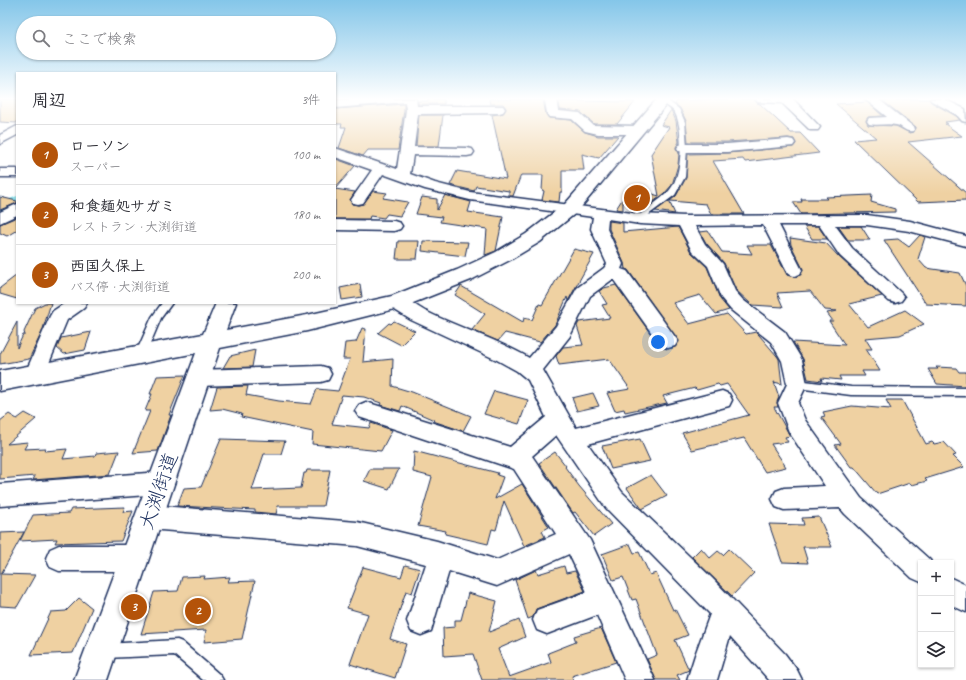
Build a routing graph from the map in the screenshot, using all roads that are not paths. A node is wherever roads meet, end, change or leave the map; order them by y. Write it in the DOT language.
graph roads {
  1 [pos="637,130"];
  2 [pos="16,131"];
  3 [pos="408,131"];
  4 [pos="683,131"];
  5 [pos="0,140"];
  6 [pos="788,143"];
  7 [pos="684,148"];
  8 [pos="406,151"];
  9 [pos="336,152"];
  10 [pos="467,152"];
  11 [pos="380,169"];
  12 [pos="0,173"];
  13 [pos="16,173"];
  14 [pos="403,177"];
  15 [pos="358,200"];
  16 [pos="571,208"];
  17 [pos="16,209"];
  18 [pos="601,214"];
  19 [pos="0,218"];
  20 [pos="640,218"];
  21 [pos="768,220"];
  22 [pos="823,220"];
  23 [pos="685,221"];
  24 [pos="336,225"];
  25 [pos="394,226"];
  26 [pos="965,243"];
  27 [pos="794,270"];
  28 [pos="611,272"];
  29 [pos="895,297"];
  30 [pos="396,302"];
  31 [pos="77,304"];
  32 [pos="166,304"];
  33 [pos="226,304"];
  34 [pos="668,341"];
  35 [pos="211,342"];
  36 [pos="141,353"];
  37 [pos="531,370"];
  38 [pos="35,374"];
  39 [pos="321,374"];
  40 [pos="197,378"];
  41 [pos="0,381"];
  42 [pos="796,384"];
  43 [pos="966,392"];
  44 [pos="722,400"];
  45 [pos="366,411"];
  46 [pos="558,420"];
  47 [pos="571,440"];
  48 [pos="514,458"];
  49 [pos="161,483"];
  50 [pos="0,495"];
  51 [pos="846,496"];
  52 [pos="784,499"];
  53 [pos="149,517"];
  54 [pos="575,538"];
  55 [pos="441,556"];
  56 [pos="59,558"];
  57 [pos="134,558"];
  58 [pos="918,565"];
  59 [pos="954,593"];
  60 [pos="604,599"];
  61 [pos="966,599"];
  62 [pos="725,611"];
  63 [pos="547,620"];
  64 [pos="421,621"];
  65 [pos="101,652"];
  66 [pos="90,680"];
  67 [pos="215,680"];
  68 [pos="640,680"];
  69 [pos="702,680"];
  70 [pos="787,680"];
  1 -- 16 [label="street"];
  2 -- 5 [label="street"];
  3 -- 8 [label="street"];
  4 -- 7 [label="lane"];
  6 -- 7 [label="street"];
  7 -- 20 [label="lane"];
  8 -- 10 [label="street"];
  8 -- 14 [label="street"];
  9 -- 11 [label="street"];
  11 -- 14 [label="street"];
  11 -- 15 [label="street"];
  12 -- 13 [label="street"];
  14 -- 16 [label="street"];
  16 -- 18 [label="street"];
  16 -- 30 [label="street"];
  17 -- 19 [label="street"];
  18 -- 20 [label="street"];
  18 -- 28 [label="street"];
  20 -- 23 [label="street"];
  21 -- 22 [label="street"];
  21 -- 23 [label="street"];
  21 -- 27 [label="street"];
  22 -- 26 [label="street"];
  22 -- 29 [label="street"];
  23 -- 42 [label="street"];
  24 -- 25 [label="street"];
  28 -- 34 [label="street"];
  28 -- 37 [label="street"];
  30 -- 35 [label="street"];
  30 -- 37 [label="street"];
  31 -- 38 [label="street"];
  32 -- 36 [label="lane"];
  33 -- 35 [label="street, 大渕街道"];
  35 -- 36 [label="street"];
  35 -- 40 [label="street, 大渕街道"];
  36 -- 38 [label="street"];
  37 -- 46 [label="street"];
  38 -- 41 [label="street"];
  39 -- 40 [label="street"];
  40 -- 49 [label="street, 大渕街道"];
  42 -- 43 [label="lane"];
  42 -- 51 [label="street"];
  44 -- 47 [label="street"];
  45 -- 48 [label="street"];
  46 -- 47 [label="street"];
  46 -- 48 [label="street"];
  47 -- 62 [label="street"];
  48 -- 54 [label="street"];
  49 -- 50 [label="street"];
  49 -- 53 [label="street, 大渕街道"];
  51 -- 52 [label="street"];
  51 -- 58 [label="street"];
  53 -- 55 [label="street"];
  53 -- 57 [label="street, 大渕街道"];
  54 -- 55 [label="street"];
  54 -- 60 [label="street"];
  55 -- 64 [label="street"];
  56 -- 57 [label="street"];
  57 -- 65 [label="street, 大渕街道"];
  59 -- 61 [label="street"];
  60 -- 63 [label="street"];
  60 -- 68 [label="street"];
  62 -- 69 [label="street"];
  62 -- 70 [label="street"];
  65 -- 66 [label="street, 大渕街道"];
  65 -- 67 [label="lane"];
}
